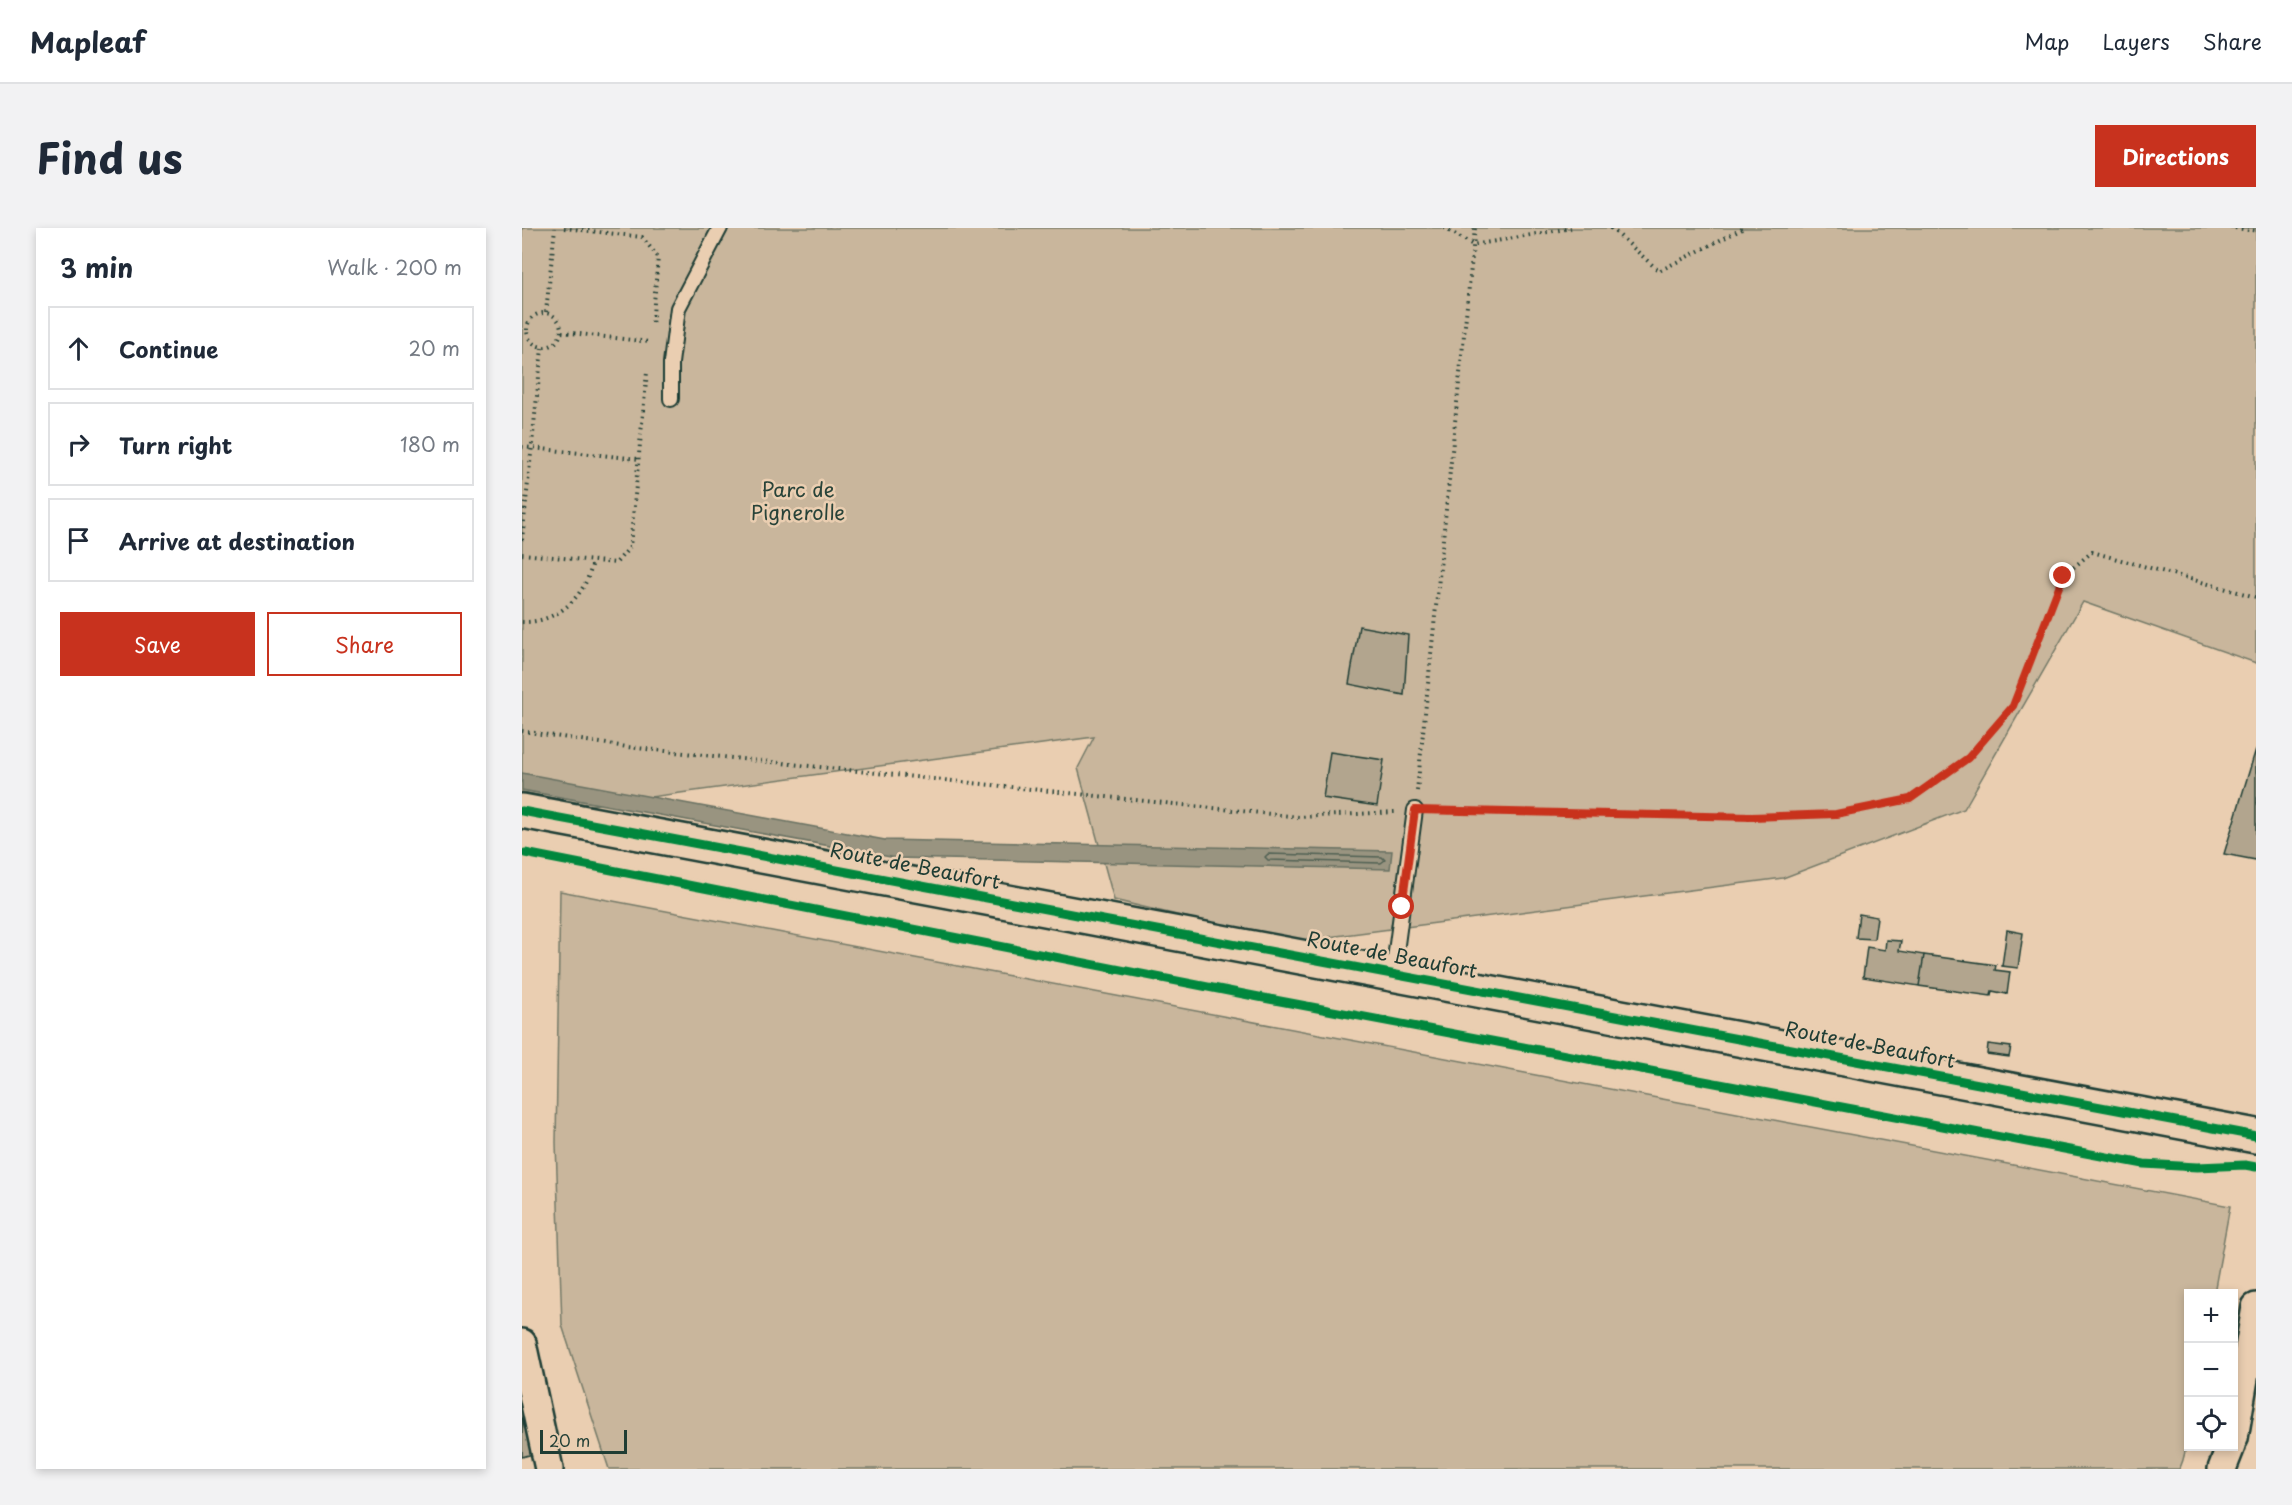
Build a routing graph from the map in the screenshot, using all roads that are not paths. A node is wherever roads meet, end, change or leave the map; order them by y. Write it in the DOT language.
graph roads {
  1 [pos="720,228"];
  2 [pos="671,399"];
  3 [pos="1415,810"];
  4 [pos="522,811"];
  5 [pos="1393,974"];
  6 [pos="2256,1136"];
  7 [pos="2256,1307"];
  8 [pos="522,1343"];
  9 [pos="2238,1414"];
  10 [pos="2228,1451"];
  11 [pos="549,1469"];
  12 [pos="2223,1469"];
  1 -- 2 [label="lane"];
  3 -- 5 [label="lane"];
  4 -- 5 [label="street, Route de Beaufort"];
  5 -- 6 [label="street, Route de Beaufort"];
  7 -- 9 [label="street"];
  8 -- 11 [label="street"];
  10 -- 12 [label="street"];
}
